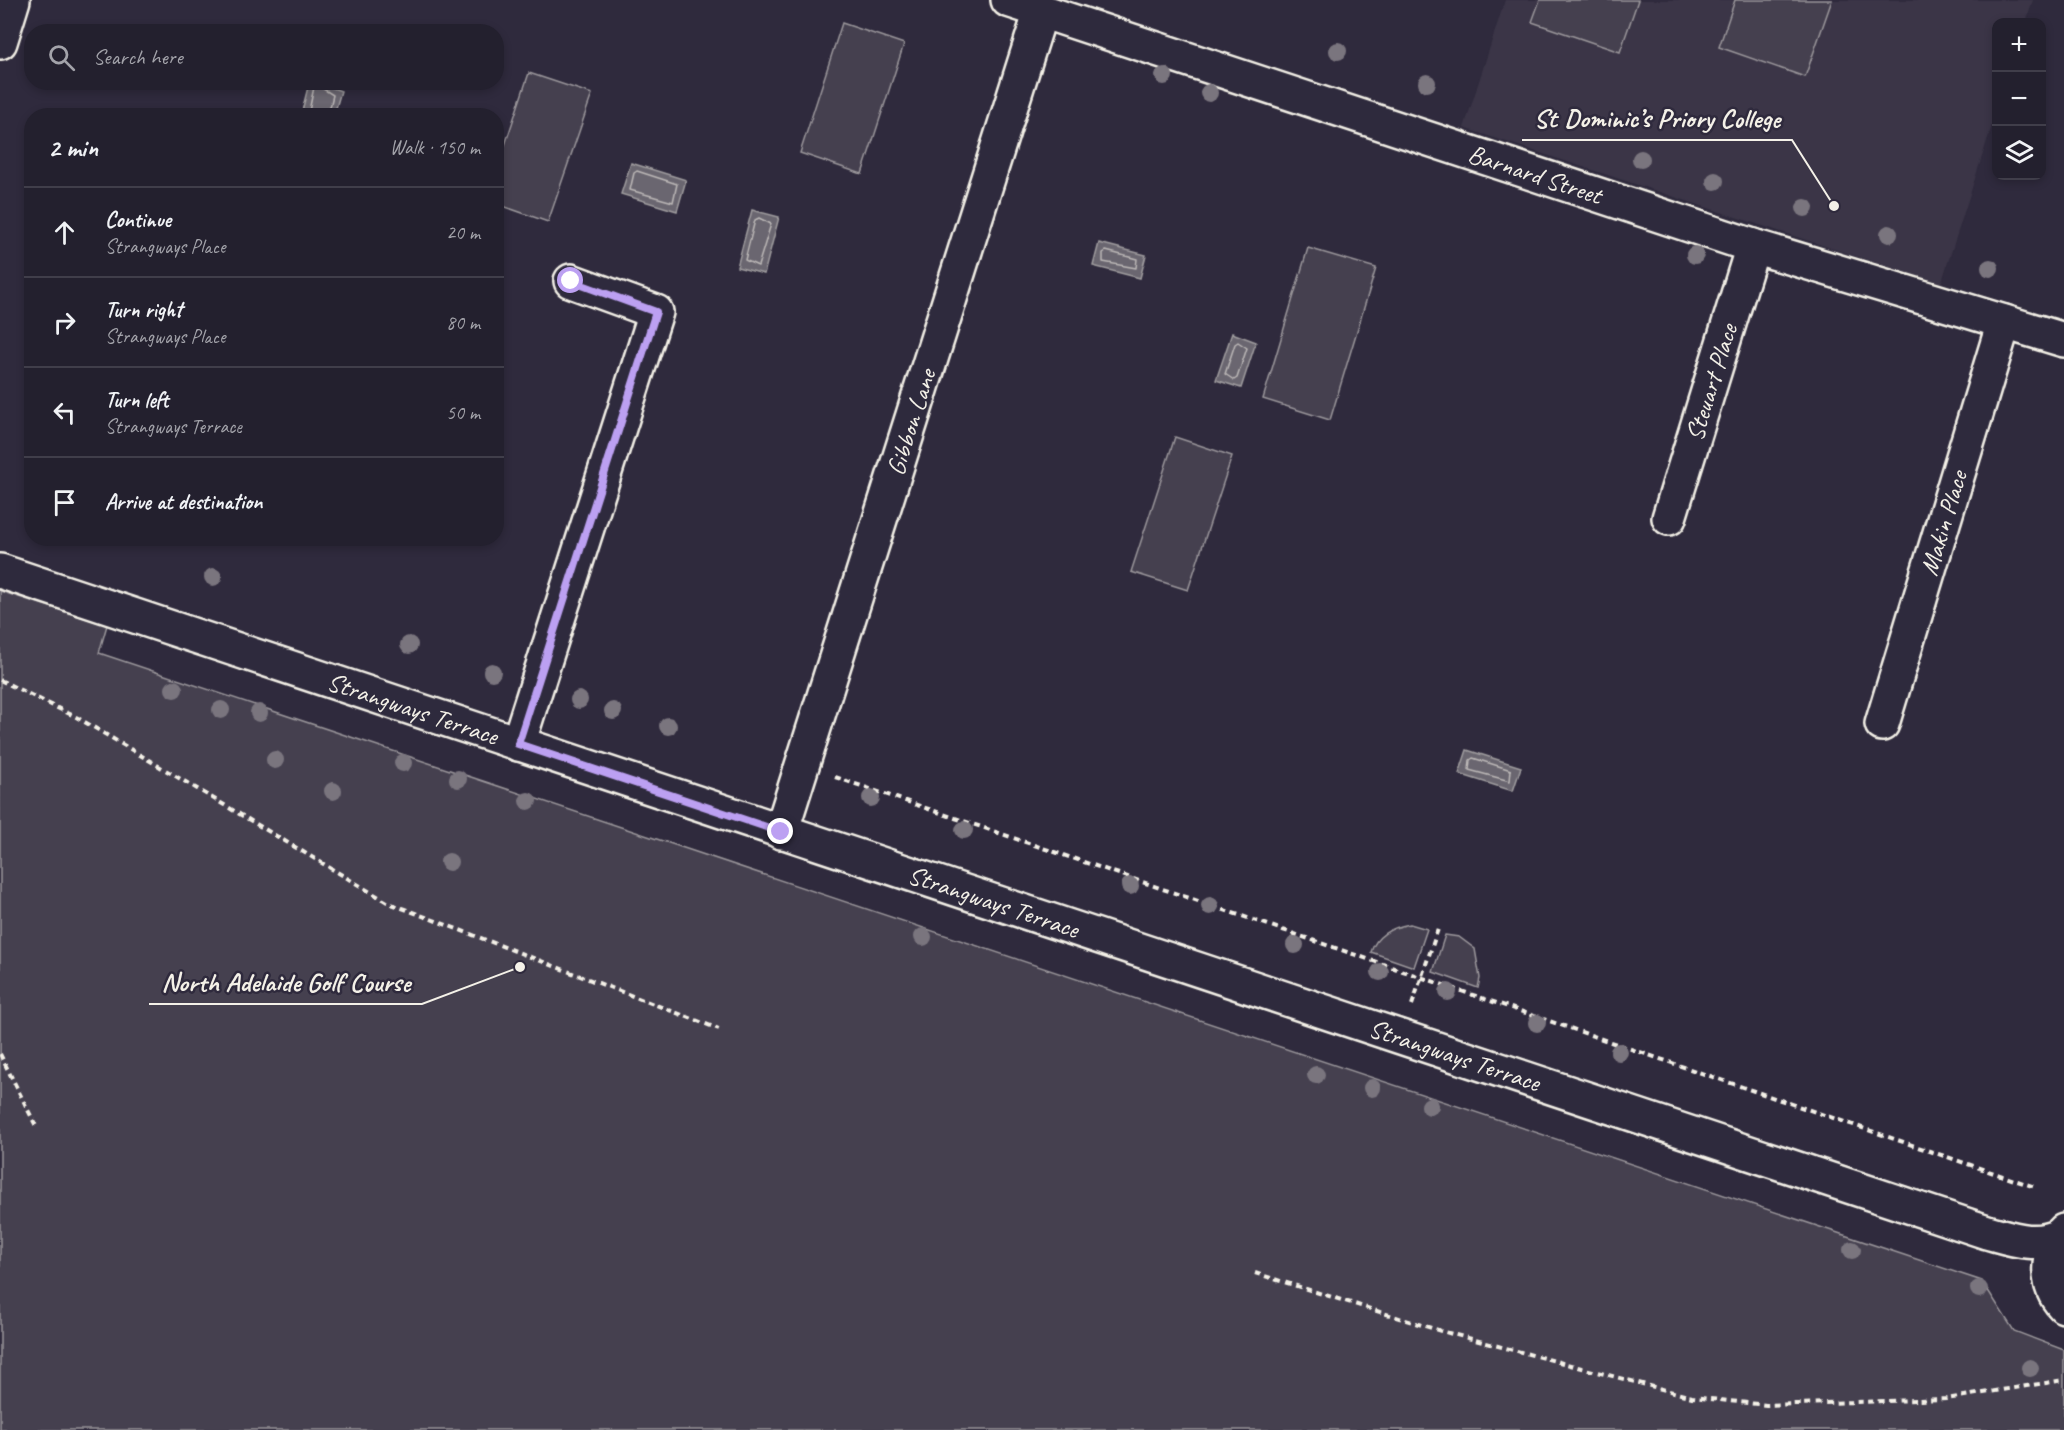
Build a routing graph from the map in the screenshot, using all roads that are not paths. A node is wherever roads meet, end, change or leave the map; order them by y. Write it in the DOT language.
graph roads {
  1 [pos="13,0"];
  2 [pos="1008,0"];
  3 [pos="1041,11"];
  4 [pos="0,42"];
  5 [pos="1753,246"];
  6 [pos="571,281"];
  7 [pos="2004,322"];
  8 [pos="2064,340"];
  9 [pos="1669,518"];
  10 [pos="0,570"];
  11 [pos="1882,724"];
  12 [pos="518,744"];
  13 [pos="781,832"];
  14 [pos="1987,1232"];
  15 [pos="2062,1233"];
  16 [pos="2057,1293"];
  1 -- 4 [label="street"];
  2 -- 3 [label="street, Barnard Street"];
  3 -- 5 [label="street, Barnard Street"];
  3 -- 13 [label="street, Gibbon Lane"];
  5 -- 7 [label="street, Barnard Street"];
  5 -- 9 [label="street, Steuart Place"];
  6 -- 12 [label="street"];
  7 -- 8 [label="street, Barnard Street"];
  7 -- 11 [label="street, Makin Place"];
  10 -- 12 [label="street, Strangways Terrace"];
  12 -- 13 [label="street, Strangways Terrace"];
  13 -- 14 [label="street, Strangways Terrace"];
  14 -- 15 [label="street, Strangways Terrace"];
  14 -- 16 [label="street, Strangways Terrace"];
  15 -- 16 [label="street"];
}
